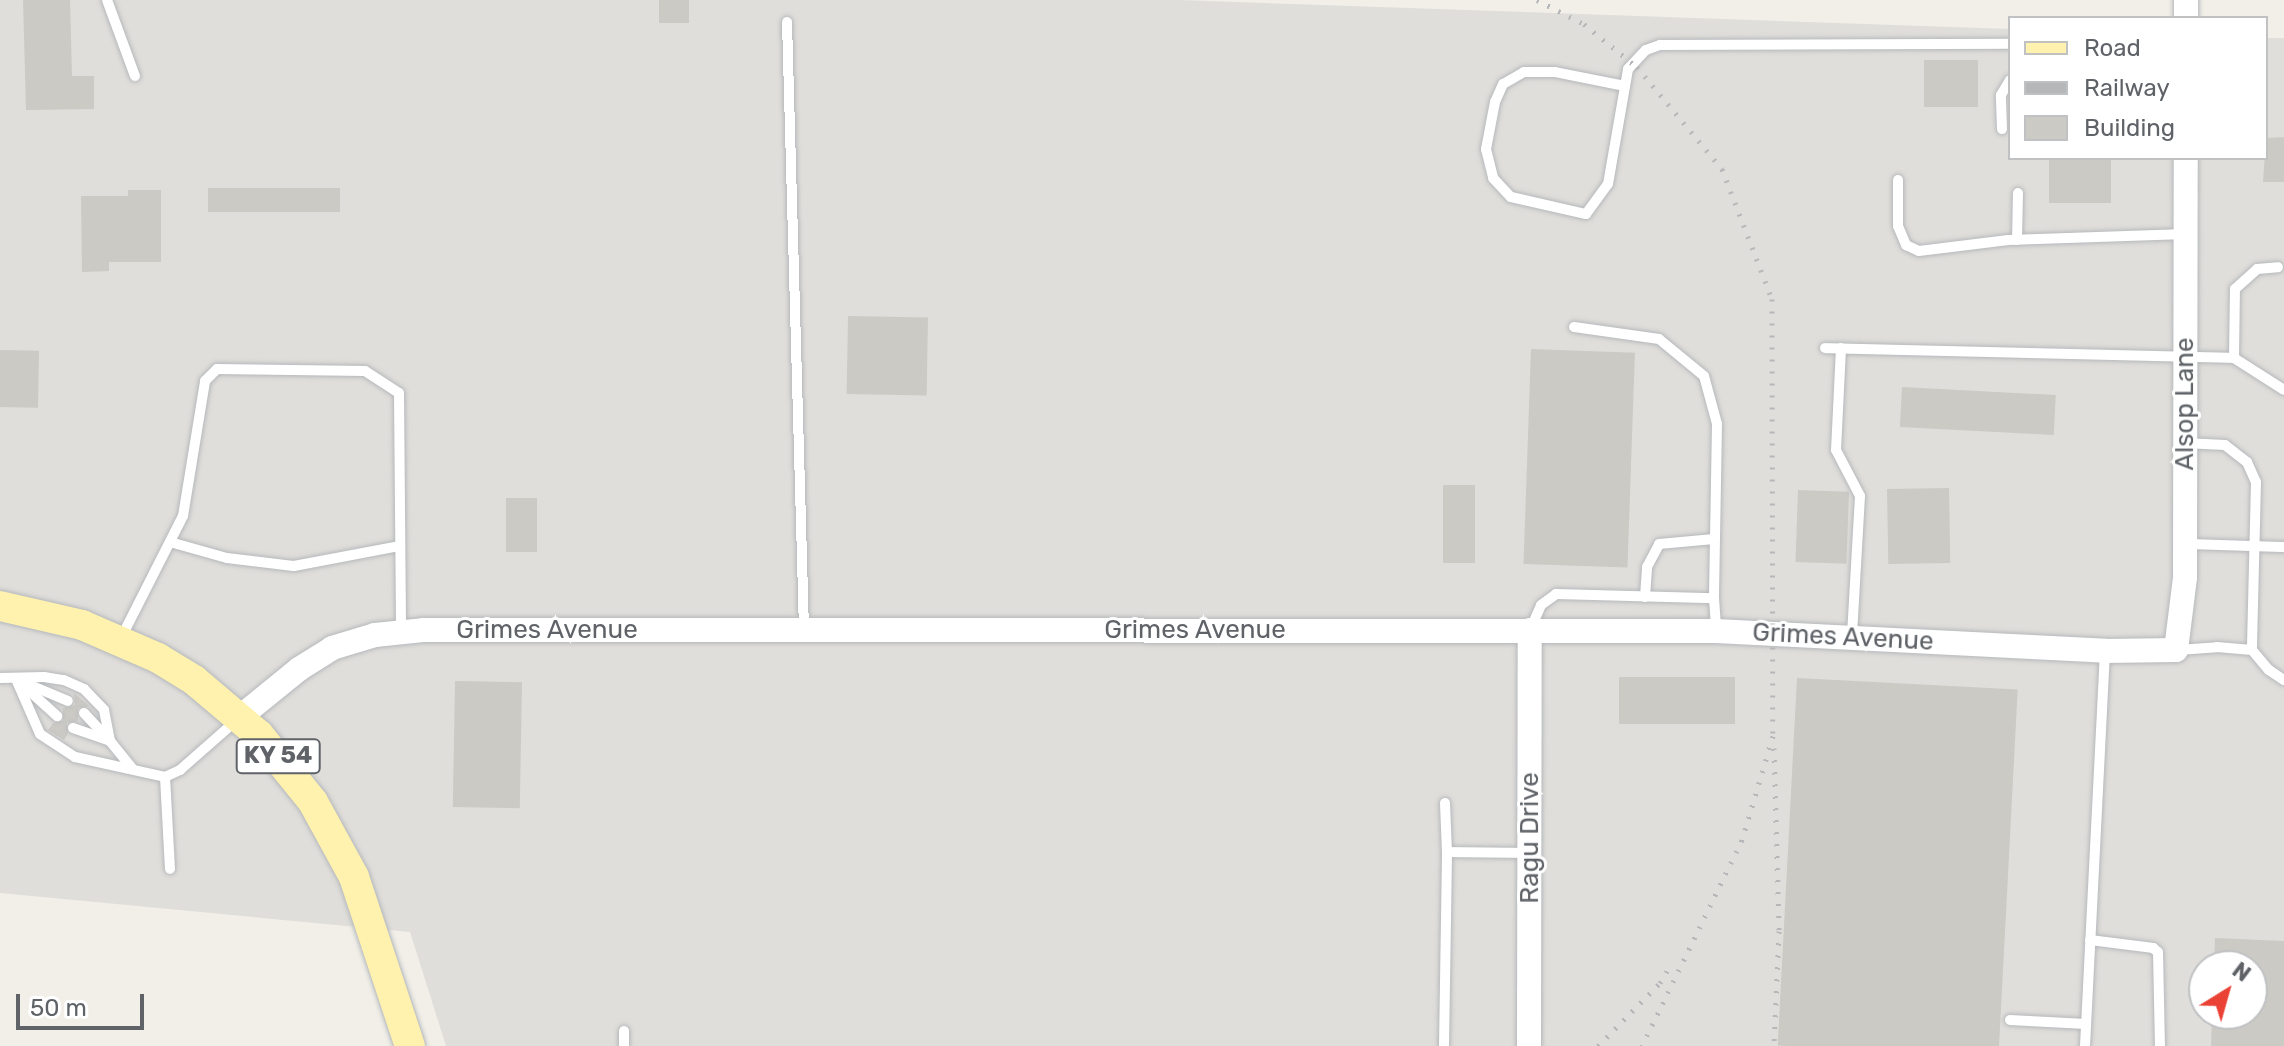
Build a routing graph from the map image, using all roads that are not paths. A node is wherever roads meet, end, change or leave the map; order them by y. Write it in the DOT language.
graph roads {
  1 [pos="107,0"];
  2 [pos="787,22"];
  3 [pos="2008,44"];
  4 [pos="135,76"];
  5 [pos="2008,83"];
  6 [pos="1625,86"];
  7 [pos="2002,129"];
  8 [pos="2186,160"];
  9 [pos="1898,180"];
  10 [pos="2018,193"];
  11 [pos="2186,234"];
  12 [pos="2017,240"];
  13 [pos="2278,267"];
  14 [pos="1574,327"];
  15 [pos="1825,348"];
  16 [pos="1841,348"];
  17 [pos="2185,358"];
  18 [pos="2234,358"];
  19 [pos="2284,390"];
  20 [pos="2185,443"];
  21 [pos="1714,539"];
  22 [pos="170,542"];
  23 [pos="2185,544"];
  24 [pos="400,546"];
  25 [pos="2254,546"];
  26 [pos="2284,547"];
  27 [pos="1645,597"];
  28 [pos="1714,598"];
  29 [pos="0,606"];
  30 [pos="804,630"];
  31 [pos="1530,630"];
  32 [pos="1716,631"];
  33 [pos="401,633"];
  34 [pos="1852,636"];
  35 [pos="120,640"];
  36 [pos="2176,650"];
  37 [pos="2252,650"];
  38 [pos="2105,651"];
  39 [pos="0,678"];
  40 [pos="16,679"];
  41 [pos="2284,680"];
  42 [pos="68,701"];
  43 [pos="84,713"];
  44 [pos="57,716"];
  45 [pos="240,717"];
  46 [pos="73,728"];
  47 [pos="110,741"];
  48 [pos="132,768"];
  49 [pos="165,777"];
  50 [pos="1445,803"];
  51 [pos="1447,852"];
  52 [pos="1530,853"];
  53 [pos="170,869"];
  54 [pos="2090,940"];
  55 [pos="2010,1020"];
  56 [pos="2086,1024"];
  57 [pos="624,1031"];
  58 [pos="410,1046"];
  59 [pos="624,1046"];
  60 [pos="1444,1046"];
  61 [pos="1529,1046"];
  62 [pos="2085,1046"];
  63 [pos="2160,1046"];
  1 -- 4 [label="lane"];
  2 -- 30 [label="lane"];
  3 -- 6 [label="lane"];
  5 -- 7 [label="lane"];
  6 -- 6 [label="lane"];
  8 -- 11 [label="street, Alsop Lane"];
  9 -- 12 [label="lane"];
  10 -- 12 [label="lane"];
  11 -- 12 [label="lane"];
  11 -- 17 [label="street, Alsop Lane"];
  13 -- 18 [label="lane"];
  14 -- 21 [label="lane"];
  15 -- 16 [label="lane"];
  16 -- 17 [label="lane"];
  16 -- 34 [label="lane"];
  17 -- 18 [label="lane"];
  17 -- 20 [label="street, Alsop Lane"];
  18 -- 19 [label="lane"];
  20 -- 23 [label="street, Alsop Lane"];
  20 -- 25 [label="lane"];
  21 -- 27 [label="lane"];
  21 -- 28 [label="lane"];
  22 -- 24 [label="lane"];
  22 -- 24 [label="lane"];
  22 -- 35 [label="lane"];
  23 -- 25 [label="lane"];
  23 -- 36 [label="street, Alsop Lane"];
  24 -- 33 [label="lane"];
  25 -- 26 [label="lane"];
  25 -- 37 [label="lane"];
  27 -- 28 [label="lane"];
  27 -- 31 [label="lane"];
  28 -- 32 [label="lane"];
  29 -- 35 [label="main road, KY 54"];
  30 -- 31 [label="street, Grimes Avenue"];
  30 -- 33 [label="street, Grimes Avenue"];
  31 -- 32 [label="street, Grimes Avenue"];
  31 -- 52 [label="street, Ragu Drive"];
  32 -- 34 [label="street, Grimes Avenue"];
  33 -- 45 [label="street, Grimes Avenue"];
  34 -- 38 [label="street, Grimes Avenue"];
  35 -- 45 [label="main road, KY 54"];
  36 -- 37 [label="lane"];
  36 -- 38 [label="street, Grimes Avenue"];
  37 -- 41 [label="lane"];
  38 -- 54 [label="lane"];
  39 -- 40 [label="lane"];
  40 -- 42 [label="lane"];
  40 -- 44 [label="lane"];
  40 -- 47 [label="lane"];
  40 -- 48 [label="lane"];
  43 -- 47 [label="lane"];
  45 -- 49 [label="lane"];
  45 -- 58 [label="main road, KY 54"];
  46 -- 47 [label="lane"];
  47 -- 48 [label="lane"];
  48 -- 49 [label="lane"];
  49 -- 53 [label="lane"];
  50 -- 51 [label="lane"];
  51 -- 52 [label="lane"];
  51 -- 60 [label="lane"];
  52 -- 61 [label="street, Ragu Drive"];
  54 -- 56 [label="lane"];
  54 -- 63 [label="lane"];
  55 -- 56 [label="lane"];
  56 -- 62 [label="lane"];
  57 -- 59 [label="lane"];
}
